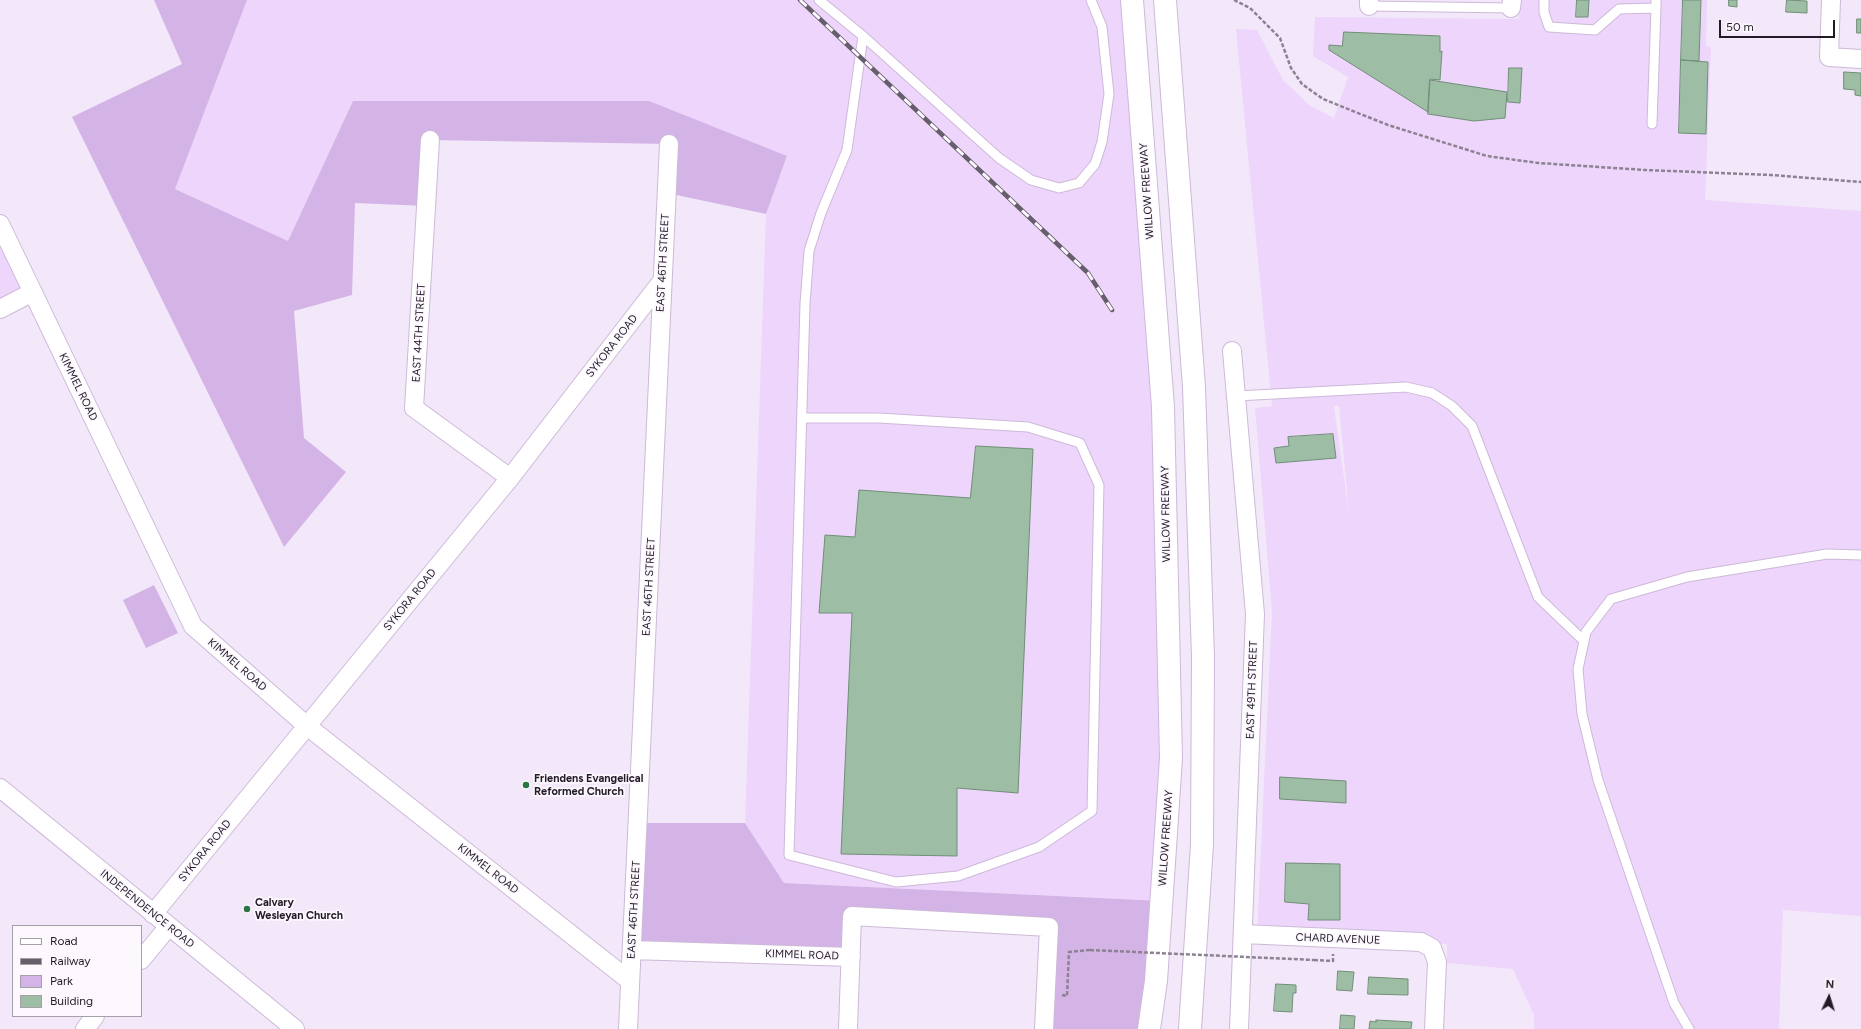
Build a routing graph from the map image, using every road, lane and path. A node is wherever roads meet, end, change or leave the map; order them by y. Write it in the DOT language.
graph roads {
  1 [pos="819,0"];
  2 [pos="1091,0"];
  3 [pos="1132,0"];
  4 [pos="1234,0"];
  5 [pos="1544,0"];
  6 [pos="1831,0"];
  7 [pos="1165,1"];
  8 [pos="1369,3"];
  9 [pos="1512,4"];
  10 [pos="1656,4"];
  11 [pos="863,36"];
  12 [pos="1861,58"];
  13 [pos="1652,124"];
  14 [pos="430,140"];
  15 [pos="669,144"];
  16 [pos="1861,182"];
  17 [pos="0,224"];
  18 [pos="662,281"];
  19 [pos="33,292"];
  20 [pos="0,309"];
  21 [pos="1232,351"];
  22 [pos="1236,396"];
  23 [pos="802,418"];
  24 [pos="510,478"];
  25 [pos="1861,555"];
  26 [pos="1584,641"];
  27 [pos="307,726"];
  28 [pos="0,788"];
  29 [pos="153,914"];
  30 [pos="169,926"];
  31 [pos="1242,934"];
  32 [pos="632,950"];
  33 [pos="1333,951"];
  34 [pos="851,957"];
  35 [pos="142,959"];
  36 [pos="630,981"];
  37 [pos="1057,995"];
  38 [pos="94,1017"];
  39 [pos="85,1029"];
  40 [pos="295,1029"];
  41 [pos="628,1029"];
  42 [pos="848,1029"];
  43 [pos="1044,1029"];
  44 [pos="1149,1029"];
  45 [pos="1190,1029"];
  46 [pos="1239,1029"];
  47 [pos="1434,1029"];
  48 [pos="1689,1029"];
  1 -- 11 [label="lane"];
  2 -- 11 [label="lane"];
  3 -- 44 [label="highway, WILLOW FREEWAY"];
  4 -- 16 [label="path"];
  5 -- 10 [label="lane"];
  6 -- 12 [label="street"];
  7 -- 45 [label="highway"];
  8 -- 9 [label="lane"];
  10 -- 13 [label="lane"];
  11 -- 23 [label="lane"];
  14 -- 24 [label="street, EAST 44TH STREET"];
  15 -- 18 [label="street, EAST 46TH STREET"];
  17 -- 19 [label="street, KIMMEL ROAD"];
  18 -- 24 [label="street, SYKORA ROAD"];
  18 -- 32 [label="street, EAST 46TH STREET"];
  19 -- 20 [label="street"];
  19 -- 27 [label="street, KIMMEL ROAD"];
  21 -- 22 [label="street, EAST 49TH STREET"];
  22 -- 26 [label="lane"];
  22 -- 31 [label="street, EAST 49TH STREET"];
  23 -- 23 [label="lane"];
  24 -- 27 [label="street, SYKORA ROAD"];
  25 -- 26 [label="lane"];
  26 -- 48 [label="lane"];
  27 -- 29 [label="street, SYKORA ROAD"];
  27 -- 36 [label="street, KIMMEL ROAD"];
  28 -- 29 [label="street, INDEPENDENCE ROAD"];
  29 -- 30 [label="street, INDEPENDENCE ROAD"];
  30 -- 35 [label="street"];
  30 -- 40 [label="street, INDEPENDENCE ROAD"];
  31 -- 46 [label="street, EAST 49TH STREET"];
  31 -- 47 [label="street, CHARD AVENUE"];
  32 -- 34 [label="street, KIMMEL ROAD"];
  32 -- 36 [label="street, EAST 46TH STREET"];
  33 -- 37 [label="path, bridge"];
  34 -- 42 [label="street"];
  34 -- 43 [label="street"];
  36 -- 41 [label="street, EAST 46TH STREET"];
  38 -- 39 [label="street"];
}
